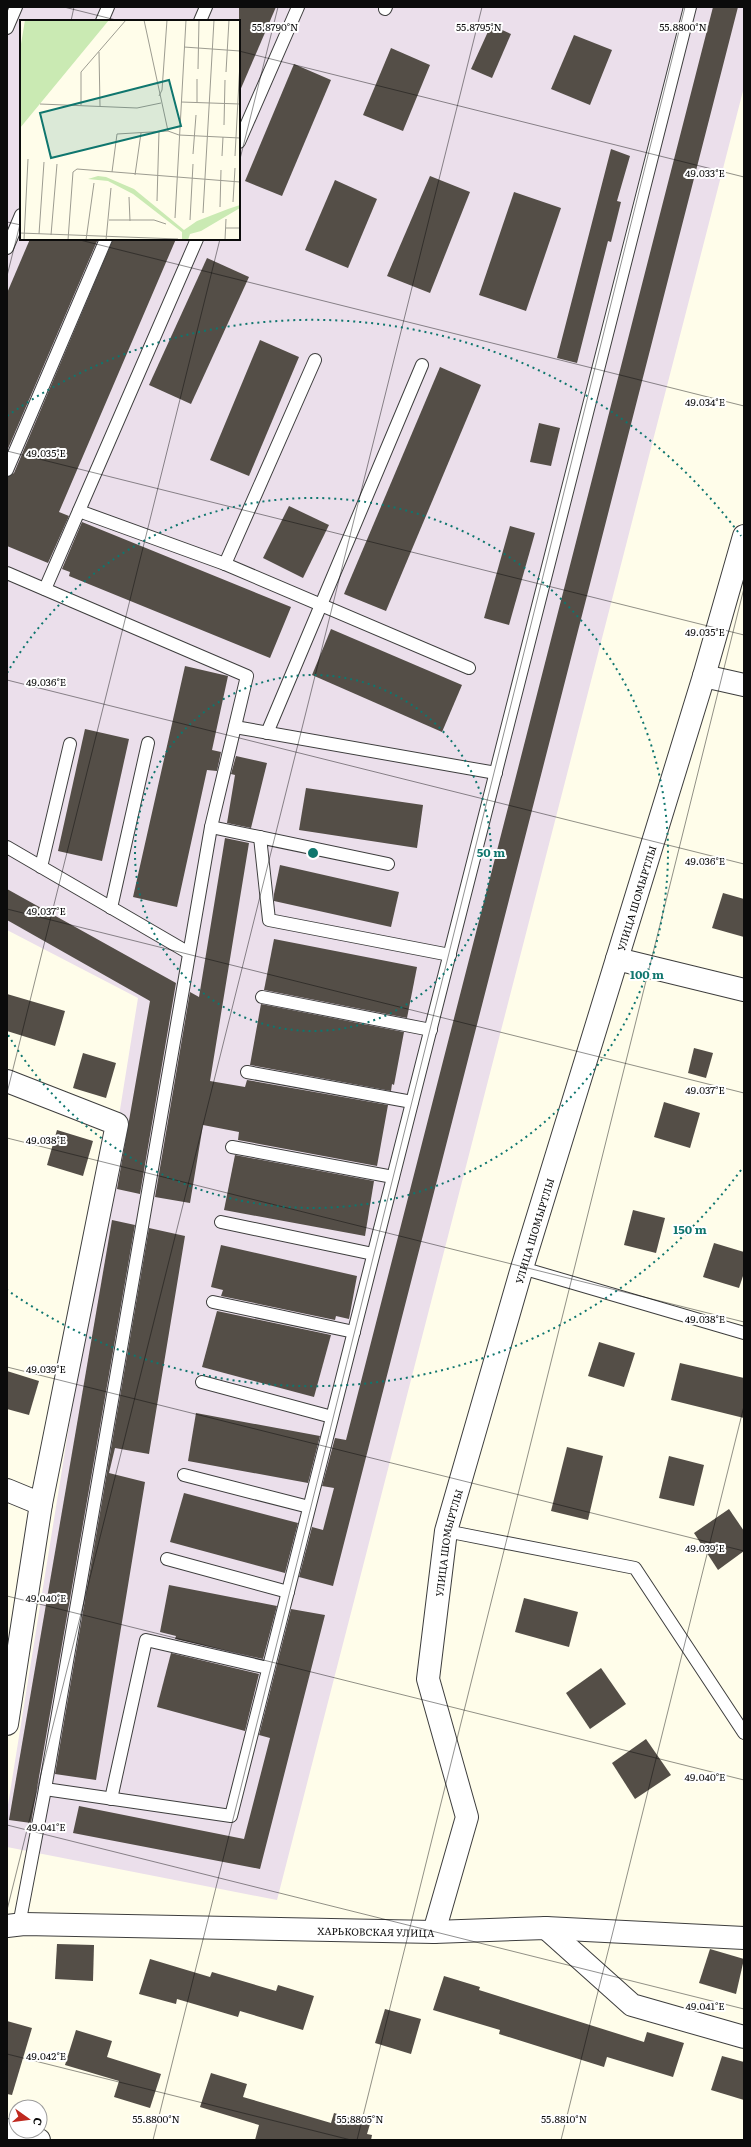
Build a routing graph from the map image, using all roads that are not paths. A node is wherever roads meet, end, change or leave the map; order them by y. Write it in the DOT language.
graph roads {
  1 [pos="16,7"];
  2 [pos="108,7"];
  3 [pos="206,7"];
  4 [pos="298,7"];
  5 [pos="690,7"];
  6 [pos="102,20"];
  7 [pos="200,20"];
  8 [pos="7,28"];
  9 [pos="240,140"];
  10 [pos="20,217"];
  11 [pos="106,240"];
  12 [pos="197,240"];
  13 [pos="7,248"];
  14 [pos="315,360"];
  15 [pos="422,365"];
  16 [pos="7,470"];
  17 [pos="79,511"];
  18 [pos="744,536"];
  19 [pos="225,564"];
  20 [pos="7,573"];
  21 [pos="45,589"];
  22 [pos="321,605"];
  23 [pos="469,668"];
  24 [pos="704,676"];
  25 [pos="744,685"];
  26 [pos="235,727"];
  27 [pos="267,733"];
  28 [pos="148,743"];
  29 [pos="70,744"];
  30 [pos="496,773"];
  31 [pos="210,827"];
  32 [pos="260,838"];
  33 [pos="7,847"];
  34 [pos="388,864"];
  35 [pos="41,867"];
  36 [pos="111,908"];
  37 [pos="189,953"];
  38 [pos="450,955"];
  39 [pos="617,959"];
  40 [pos="744,990"];
  41 [pos="262,997"];
  42 [pos="431,1030"];
  43 [pos="247,1072"];
  44 [pos="7,1082"];
  45 [pos="412,1102"];
  46 [pos="232,1147"];
  47 [pos="393,1178"];
  48 [pos="221,1222"];
  49 [pos="373,1254"];
  50 [pos="522,1268"];
  51 [pos="212,1302"];
  52 [pos="354,1332"];
  53 [pos="744,1333"];
  54 [pos="202,1382"];
  55 [pos="332,1417"];
  56 [pos="184,1475"];
  57 [pos="7,1490"];
  58 [pos="41,1504"];
  59 [pos="309,1507"];
  60 [pos="446,1531"];
  61 [pos="167,1559"];
  62 [pos="288,1592"];
  63 [pos="268,1668"];
  64 [pos="7,1724"];
  65 [pos="744,1733"];
  66 [pos="45,1790"];
  67 [pos="111,1799"];
  68 [pos="13,1925"];
  69 [pos="546,1928"];
  70 [pos="434,1932"];
  71 [pos="744,1938"];
  72 [pos="744,2037"];
  73 [pos="7,2130"];
  74 [pos="39,2140"];
  1 -- 8 [label="lane"];
  2 -- 6 [label="lane"];
  3 -- 7 [label="lane"];
  4 -- 9 [label="lane"];
  5 -- 30 [label="lane"];
  10 -- 13 [label="lane"];
  11 -- 16 [label="lane"];
  12 -- 17 [label="lane"];
  14 -- 19 [label="lane"];
  15 -- 22 [label="lane"];
  17 -- 19 [label="lane"];
  17 -- 21 [label="lane"];
  18 -- 24 [label="street, УЛИЦА ШОМЫРТЛЫ"];
  19 -- 22 [label="lane"];
  20 -- 21 [label="lane"];
  21 -- 26 [label="lane"];
  22 -- 23 [label="lane"];
  22 -- 27 [label="lane"];
  24 -- 25 [label="street"];
  24 -- 39 [label="street, УЛИЦА ШОМЫРТЛЫ"];
  26 -- 27 [label="lane"];
  26 -- 31 [label="lane"];
  27 -- 30 [label="lane"];
  28 -- 36 [label="lane"];
  29 -- 35 [label="lane"];
  30 -- 38 [label="lane"];
  31 -- 32 [label="lane"];
  31 -- 37 [label="lane"];
  32 -- 34 [label="lane"];
  32 -- 38 [label="lane"];
  33 -- 35 [label="lane"];
  35 -- 36 [label="lane"];
  36 -- 37 [label="lane"];
  37 -- 66 [label="lane"];
  38 -- 42 [label="lane"];
  39 -- 40 [label="street"];
  39 -- 50 [label="street, УЛИЦА ШОМЫРТЛЫ"];
  41 -- 42 [label="lane"];
  42 -- 45 [label="lane"];
  43 -- 45 [label="lane"];
  44 -- 58 [label="street"];
  45 -- 47 [label="lane"];
  46 -- 47 [label="lane"];
  47 -- 49 [label="lane"];
  48 -- 49 [label="lane"];
  49 -- 52 [label="lane"];
  50 -- 53 [label="lane"];
  50 -- 60 [label="street, УЛИЦА ШОМЫРТЛЫ"];
  51 -- 52 [label="lane"];
  52 -- 55 [label="lane"];
  54 -- 55 [label="lane"];
  55 -- 59 [label="lane"];
  56 -- 59 [label="lane"];
  57 -- 58 [label="street"];
  58 -- 64 [label="street"];
  59 -- 62 [label="lane"];
  60 -- 65 [label="lane"];
  60 -- 70 [label="street, УЛИЦА ШОМЫРТЛЫ"];
  61 -- 62 [label="lane"];
  62 -- 63 [label="lane"];
  63 -- 67 [label="lane"];
  63 -- 67 [label="lane"];
  66 -- 67 [label="lane"];
  66 -- 68 [label="lane"];
  68 -- 70 [label="street, ХАРЬКОВСКАЯ УЛИЦА"];
  69 -- 70 [label="street, ХАРЬКОВСКАЯ УЛИЦА"];
  69 -- 71 [label="street, ХАРЬКОВСКАЯ УЛИЦА"];
  69 -- 72 [label="street"];
  73 -- 74 [label="street"];
}
